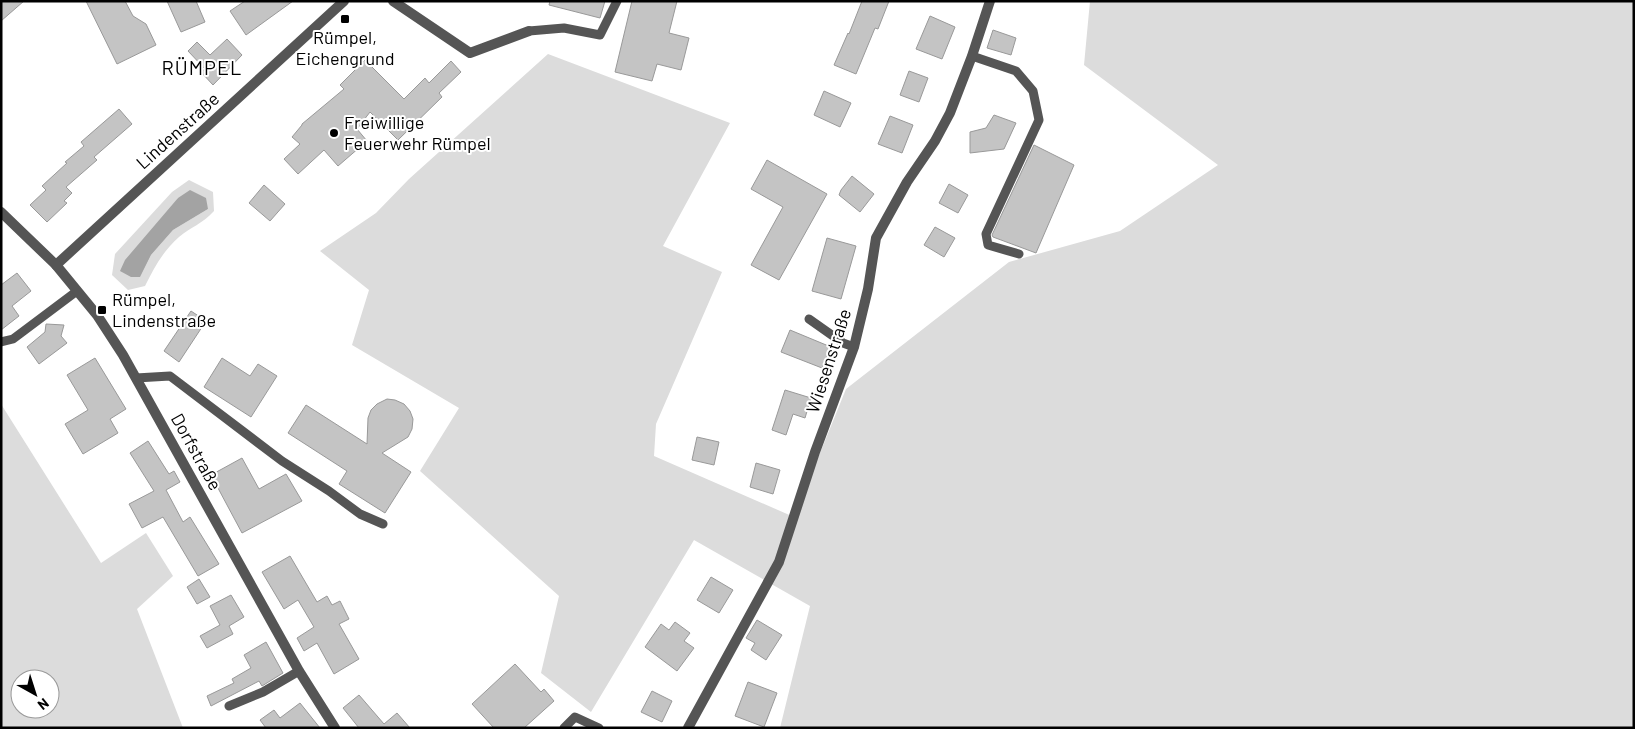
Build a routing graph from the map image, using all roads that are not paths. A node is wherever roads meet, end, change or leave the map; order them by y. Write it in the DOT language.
graph roads {
  1 [pos="393,1"];
  2 [pos="617,1"];
  3 [pos="990,1"];
  4 [pos="337,4"];
  5 [pos="529,31"];
  6 [pos="972,56"];
  7 [pos="1,212"];
  8 [pos="1019,254"];
  9 [pos="56,265"];
  10 [pos="77,291"];
  11 [pos="809,319"];
  12 [pos="1,342"];
  13 [pos="854,346"];
  14 [pos="136,378"];
  15 [pos="383,524"];
  16 [pos="299,671"];
  17 [pos="229,706"];
  18 [pos="335,728"];
  19 [pos="564,728"];
  20 [pos="599,728"];
  21 [pos="688,728"];
  1 -- 5 [label="street"];
  2 -- 5 [label="lane"];
  3 -- 6 [label="street, Wiesenstraße"];
  4 -- 9 [label="street, Lindenstraße"];
  6 -- 8 [label="lane"];
  6 -- 13 [label="street, Wiesenstraße"];
  7 -- 9 [label="street, Dorfstraße"];
  9 -- 10 [label="street, Dorfstraße"];
  10 -- 12 [label="lane"];
  10 -- 14 [label="street, Dorfstraße"];
  11 -- 13 [label="lane"];
  13 -- 21 [label="street, Wiesenstraße"];
  14 -- 15 [label="lane"];
  14 -- 16 [label="street, Dorfstraße"];
  16 -- 17 [label="lane"];
  16 -- 18 [label="street, Dorfstraße"];
  19 -- 20 [label="lane"];
}
